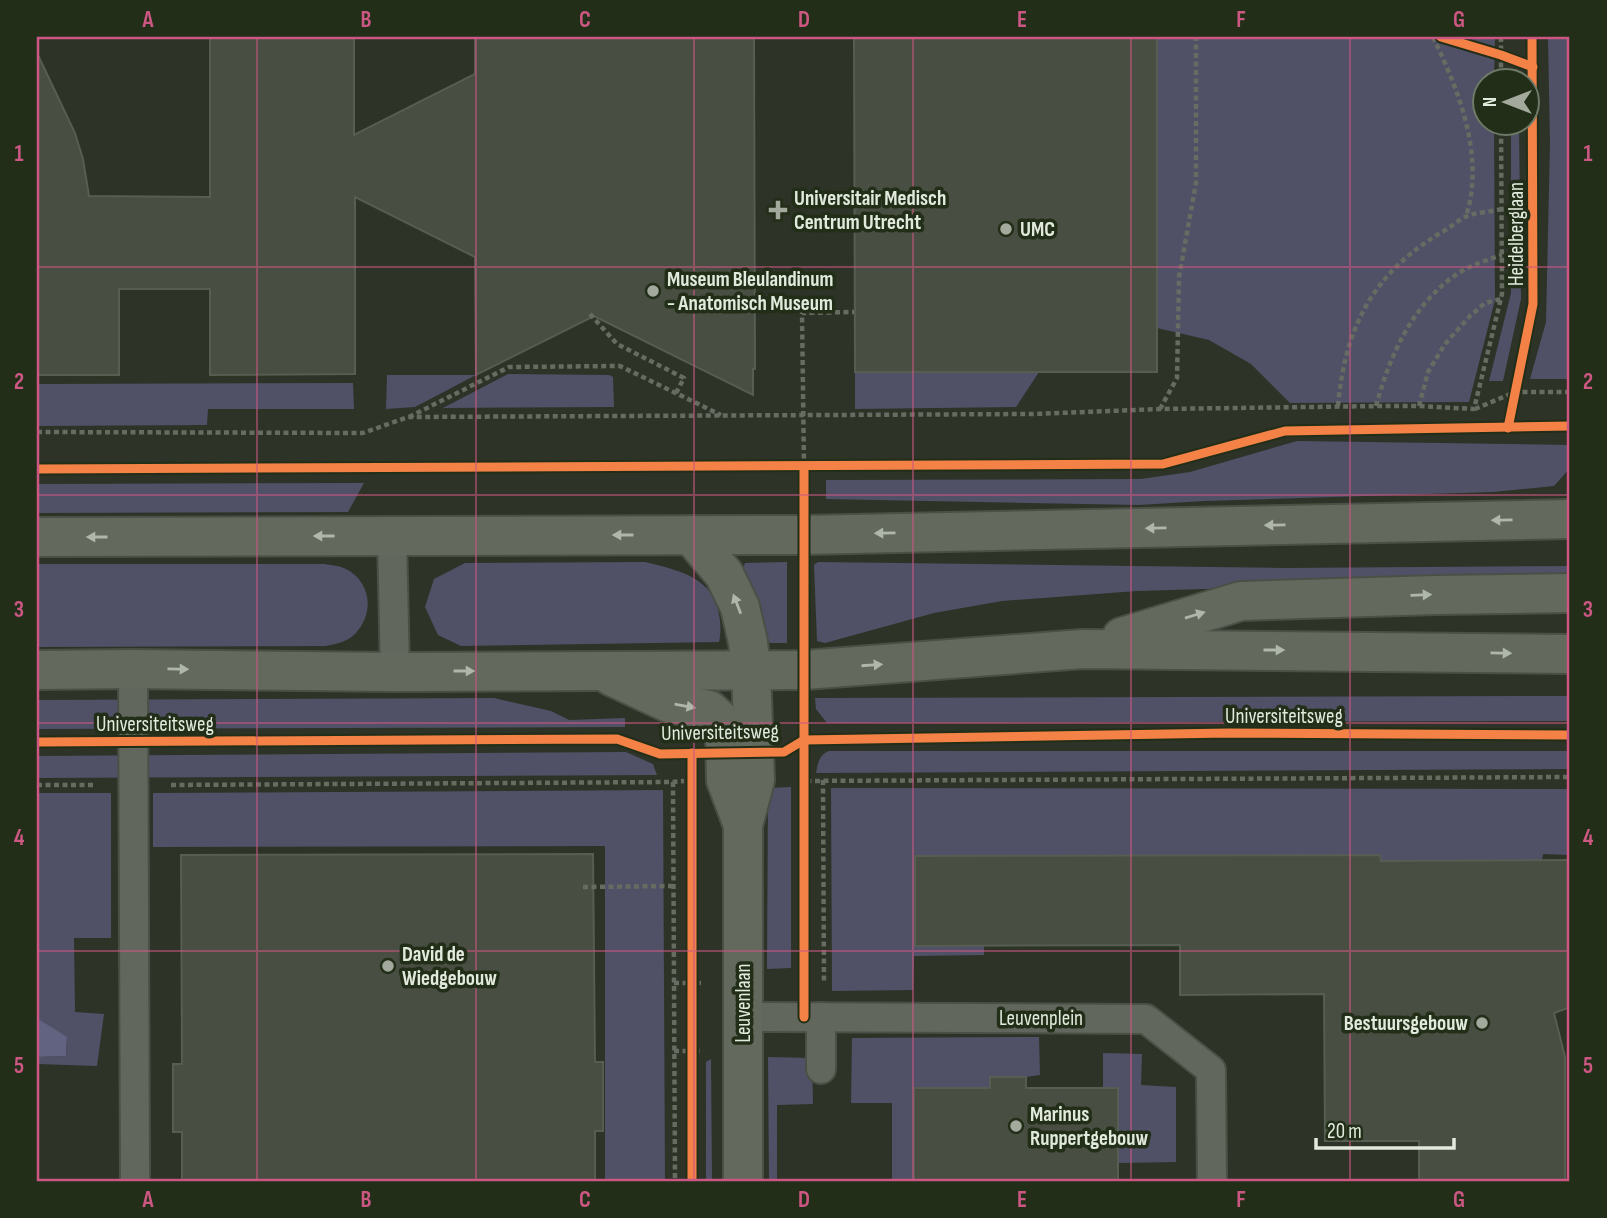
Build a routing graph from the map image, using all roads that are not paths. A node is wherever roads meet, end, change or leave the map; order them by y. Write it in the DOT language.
graph roads {
  1 [pos="1570,519"];
  2 [pos="691,535"];
  3 [pos="392,536"];
  4 [pos="37,537"];
  5 [pos="1570,593"];
  6 [pos="1083,649"];
  7 [pos="1570,654"];
  8 [pos="133,669"];
  9 [pos="37,670"];
  10 [pos="751,670"];
  11 [pos="600,671"];
  12 [pos="396,672"];
  13 [pos="740,780"];
  14 [pos="743,1017"];
  15 [pos="823,1017"];
  16 [pos="821,1069"];
  17 [pos="135,1181"];
  18 [pos="743,1181"];
  19 [pos="1212,1181"];
  1 -- 2 [label="street, one-way"];
  2 -- 3 [label="street, one-way"];
  10 -- 2 [label="street, one-way"];
  3 -- 4 [label="street, one-way"];
  3 -- 12 [label="lane"];
  6 -- 5 [label="street, one-way"];
  6 -- 7 [label="street, one-way"];
  10 -- 6 [label="street, one-way"];
  8 -- 9 [label="street"];
  8 -- 12 [label="street, one-way"];
  8 -- 17 [label="lane"];
  10 -- 11 [label="street"];
  10 -- 13 [label="street, Leuvenlaan"];
  12 -- 11 [label="street, one-way"];
  11 -- 13 [label="street, Leuvenlaan, one-way"];
  13 -- 14 [label="street, Leuvenlaan"];
  14 -- 15 [label="lane, Leuvenplein"];
  14 -- 18 [label="street, Leuvenlaan"];
  15 -- 16 [label="lane"];
  15 -- 19 [label="lane, Leuvenplein"];
}
